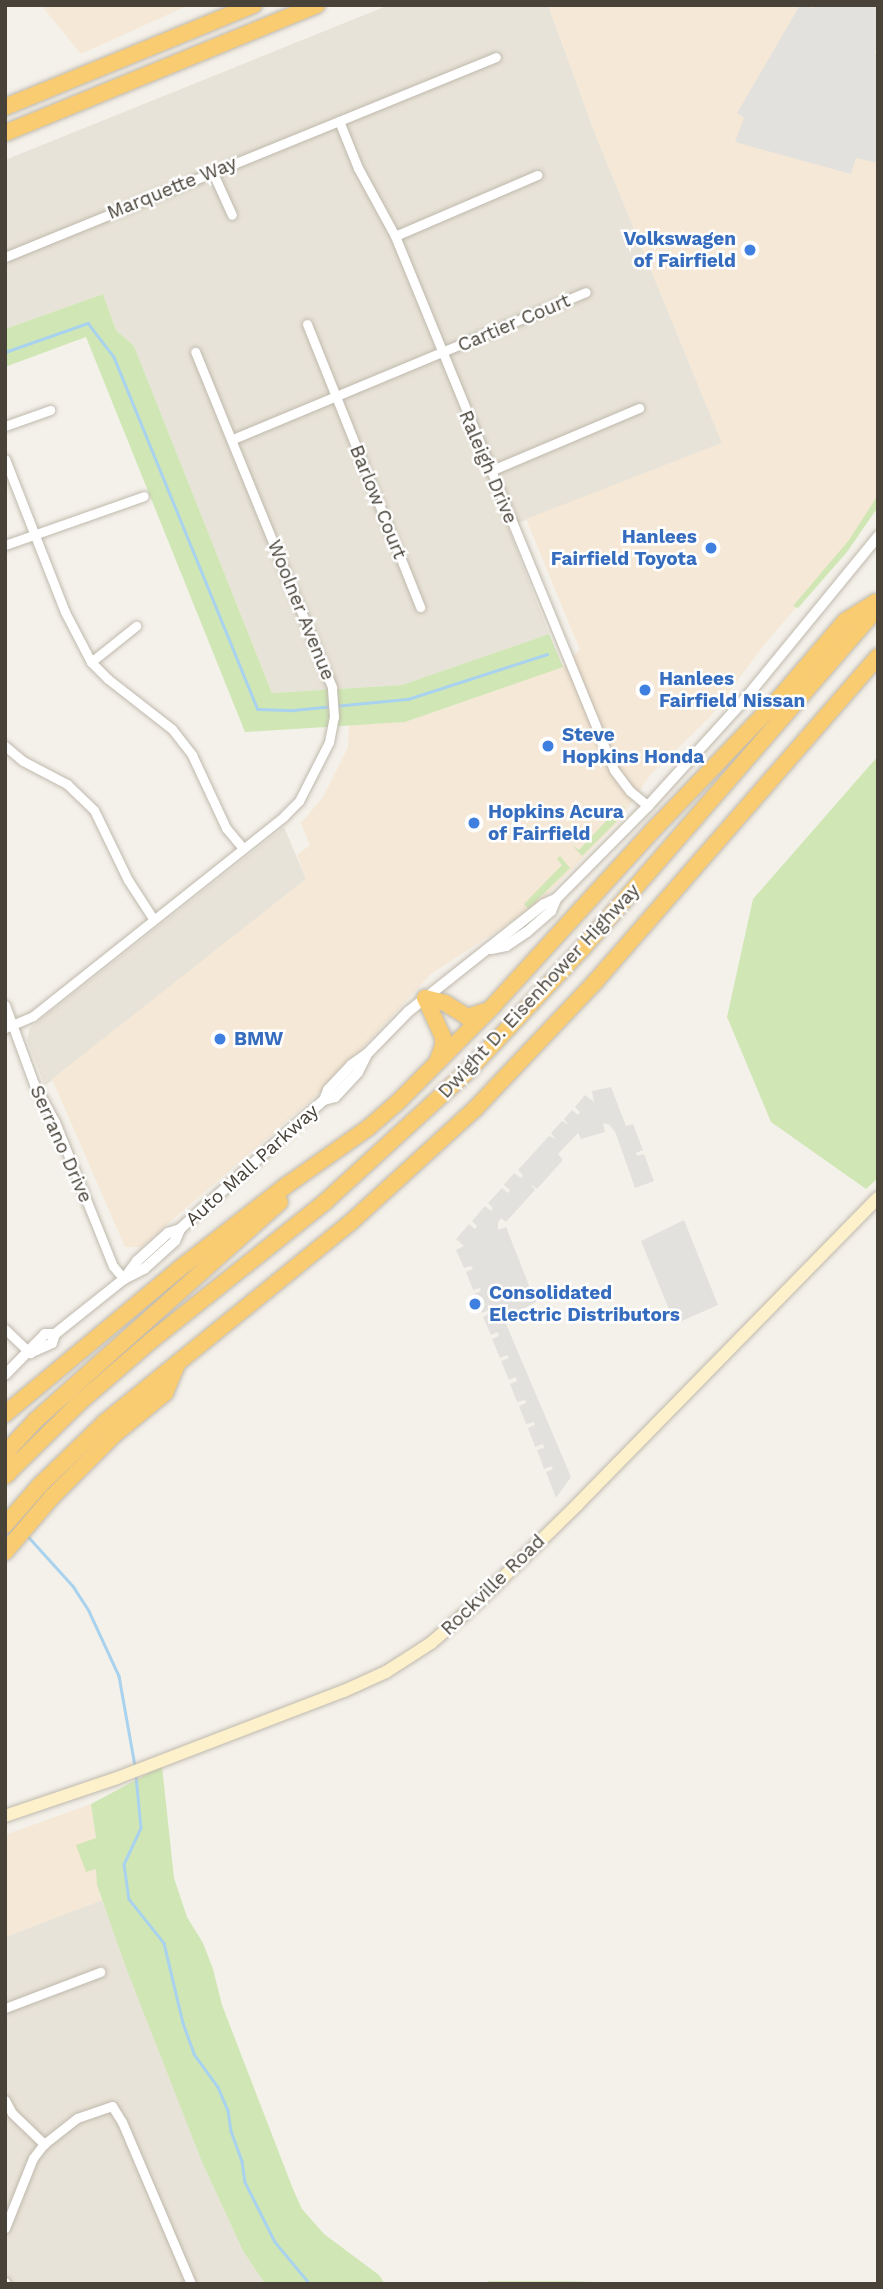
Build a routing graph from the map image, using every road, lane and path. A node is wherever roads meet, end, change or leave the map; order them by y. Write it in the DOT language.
graph roads {
  1 [pos="254,5"];
  2 [pos="317,5"];
  3 [pos="496,57"];
  4 [pos="5,107"];
  5 [pos="339,121"];
  6 [pos="5,133"];
  7 [pos="212,171"];
  8 [pos="537,175"];
  9 [pos="232,215"];
  10 [pos="396,236"];
  11 [pos="5,257"];
  12 [pos="586,292"];
  13 [pos="307,324"];
  14 [pos="195,352"];
  15 [pos="442,354"];
  16 [pos="336,397"];
  17 [pos="639,408"];
  18 [pos="50,410"];
  19 [pos="5,426"];
  20 [pos="233,439"];
  21 [pos="5,459"];
  22 [pos="490,471"];
  23 [pos="144,496"];
  24 [pos="35,534"];
  25 [pos="878,536"];
  26 [pos="5,545"];
  27 [pos="878,601"];
  28 [pos="420,607"];
  29 [pos="878,607"];
  30 [pos="136,626"];
  31 [pos="878,657"];
  32 [pos="91,662"];
  33 [pos="5,746"];
  34 [pos="648,806"];
  35 [pos="242,847"];
  36 [pos="152,917"];
  37 [pos="425,998"];
  38 [pos="5,1005"];
  39 [pos="492,1007"];
  40 [pos="9,1027"];
  41 [pos="436,1065"];
  42 [pos="330,1155"];
  43 [pos="878,1198"];
  44 [pos="124,1279"];
  45 [pos="5,1329"];
  46 [pos="30,1353"];
  47 [pos="5,1375"];
  48 [pos="5,1414"];
  49 [pos="6,1475"];
  50 [pos="32,1507"];
  51 [pos="5,1525"];
  52 [pos="10,1546"];
  53 [pos="5,1818"];
  54 [pos="100,1972"];
  55 [pos="5,2008"];
  56 [pos="5,2101"];
  57 [pos="44,2144"];
  58 [pos="5,2228"];
  59 [pos="191,2284"];
  1 -- 4 [label="highway"];
  2 -- 6 [label="highway"];
  3 -- 5 [label="street, Marquette Way"];
  5 -- 7 [label="street, Marquette Way"];
  5 -- 10 [label="street, Raleigh Drive"];
  7 -- 9 [label="street"];
  7 -- 11 [label="street, Marquette Way"];
  8 -- 10 [label="street"];
  10 -- 15 [label="street, Raleigh Drive"];
  12 -- 15 [label="street, Cartier Court"];
  13 -- 16 [label="street, Barlow Court"];
  14 -- 20 [label="street, Woolner Avenue"];
  15 -- 16 [label="street"];
  15 -- 22 [label="street, Raleigh Drive"];
  16 -- 20 [label="street"];
  16 -- 28 [label="street, Barlow Court"];
  17 -- 22 [label="street"];
  18 -- 19 [label="street"];
  20 -- 35 [label="street, Woolner Avenue"];
  21 -- 24 [label="street"];
  22 -- 34 [label="street, Raleigh Drive"];
  23 -- 24 [label="street"];
  24 -- 26 [label="street"];
  24 -- 32 [label="street"];
  25 -- 34 [label="street, Auto Mall Parkway"];
  27 -- 39 [label="highway"];
  29 -- 49 [label="highway, Dwight D. Eisenhower Highway"];
  30 -- 32 [label="street"];
  31 -- 50 [label="highway, Dwight D. Eisenhower Highway"];
  32 -- 35 [label="street"];
  33 -- 36 [label="street"];
  34 -- 37 [label="street, Auto Mall Parkway"];
  35 -- 36 [label="street, Woolner Avenue"];
  36 -- 40 [label="street, Woolner Avenue"];
  37 -- 39 [label="highway"];
  37 -- 41 [label="highway"];
  37 -- 44 [label="street, Auto Mall Parkway"];
  38 -- 40 [label="street, Serrano Drive"];
  39 -- 41 [label="highway"];
  40 -- 44 [label="street, Serrano Drive"];
  41 -- 42 [label="highway"];
  42 -- 48 [label="highway"];
  42 -- 49 [label="highway"];
  43 -- 53 [label="main road, Rockville Road"];
  44 -- 46 [label="street, Auto Mall Parkway"];
  45 -- 46 [label="street"];
  46 -- 47 [label="street, Auto Mall Parkway"];
  50 -- 51 [label="highway, Dwight D. Eisenhower Highway"];
  50 -- 52 [label="highway"];
  54 -- 55 [label="street"];
  56 -- 57 [label="street"];
  57 -- 58 [label="street"];
  57 -- 59 [label="street"];
}
